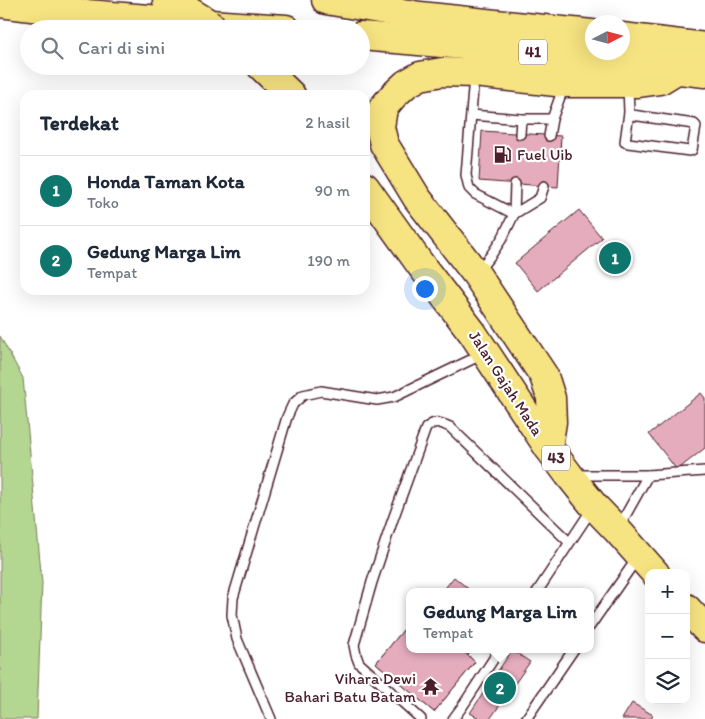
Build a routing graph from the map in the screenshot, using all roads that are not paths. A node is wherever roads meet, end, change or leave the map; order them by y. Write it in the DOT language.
graph roads {
  1 [pos="168,0"];
  2 [pos="326,0"];
  3 [pos="0,2"];
  4 [pos="96,7"];
  5 [pos="175,20"];
  6 [pos="203,20"];
  7 [pos="585,33"];
  8 [pos="370,38"];
  9 [pos="630,39"];
  10 [pos="705,47"];
  11 [pos="475,59"];
  12 [pos="678,69"];
  13 [pos="568,70"];
  14 [pos="705,73"];
  15 [pos="270,75"];
  16 [pos="629,83"];
  17 [pos="286,90"];
  18 [pos="629,112"];
  19 [pos="471,115"];
  20 [pos="521,119"];
  21 [pos="552,119"];
  22 [pos="520,134"];
  23 [pos="549,136"];
  24 [pos="515,184"];
  25 [pos="544,186"];
  26 [pos="370,194"];
  27 [pos="514,214"];
  28 [pos="476,274"];
  29 [pos="485,353"];
  30 [pos="548,447"];
  31 [pos="705,471"];
  32 [pos="648,475"];
  33 [pos="569,476"];
  34 [pos="594,506"];
  35 [pos="617,530"];
  36 [pos="569,542"];
  37 [pos="647,564"];
  38 [pos="540,588"];
  39 [pos="690,612"];
  40 [pos="594,622"];
  41 [pos="705,628"];
  42 [pos="497,653"];
  43 [pos="571,653"];
  44 [pos="271,719"];
  45 [pos="421,719"];
  46 [pos="453,719"];
  47 [pos="526,719"];
  1 -- 6 [label="highway"];
  2 -- 7 [label="highway, 41"];
  3 -- 4 [label="highway"];
  4 -- 5 [label="highway"];
  8 -- 11 [label="highway, 41"];
  9 -- 10 [label="highway"];
  11 -- 13 [label="highway, 41"];
  11 -- 19 [label="lane"];
  11 -- 28 [label="highway"];
  12 -- 13 [label="highway, 41"];
  12 -- 14 [label="highway, 41"];
  12 -- 16 [label="highway"];
  13 -- 16 [label="highway"];
  13 -- 21 [label="lane"];
  15 -- 17 [label="highway"];
  16 -- 18 [label="lane"];
  18 -- 18 [label="lane"];
  19 -- 20 [label="lane"];
  19 -- 27 [label="lane"];
  20 -- 21 [label="lane"];
  20 -- 22 [label="lane"];
  21 -- 23 [label="lane"];
  24 -- 27 [label="lane"];
  25 -- 27 [label="lane"];
  26 -- 29 [label="highway, Jalan Gajah Mada / 43"];
  27 -- 28 [label="lane"];
  28 -- 30 [label="highway"];
  29 -- 30 [label="highway, Jalan Gajah Mada / 43"];
  29 -- 44 [label="lane"];
  30 -- 33 [label="highway, Jalan Gajah Mada / 43"];
  31 -- 32 [label="lane"];
  32 -- 33 [label="lane"];
  32 -- 35 [label="lane"];
  33 -- 34 [label="highway, Jalan Gajah Mada / 43"];
  34 -- 35 [label="highway, Jalan Gajah Mada / 43"];
  34 -- 36 [label="lane"];
  35 -- 37 [label="highway, Jalan Gajah Mada / 43"];
  36 -- 38 [label="lane"];
  36 -- 45 [label="lane"];
  37 -- 40 [label="lane"];
  39 -- 41 [label="highway"];
  42 -- 46 [label="lane"];
  43 -- 47 [label="lane"];
}
